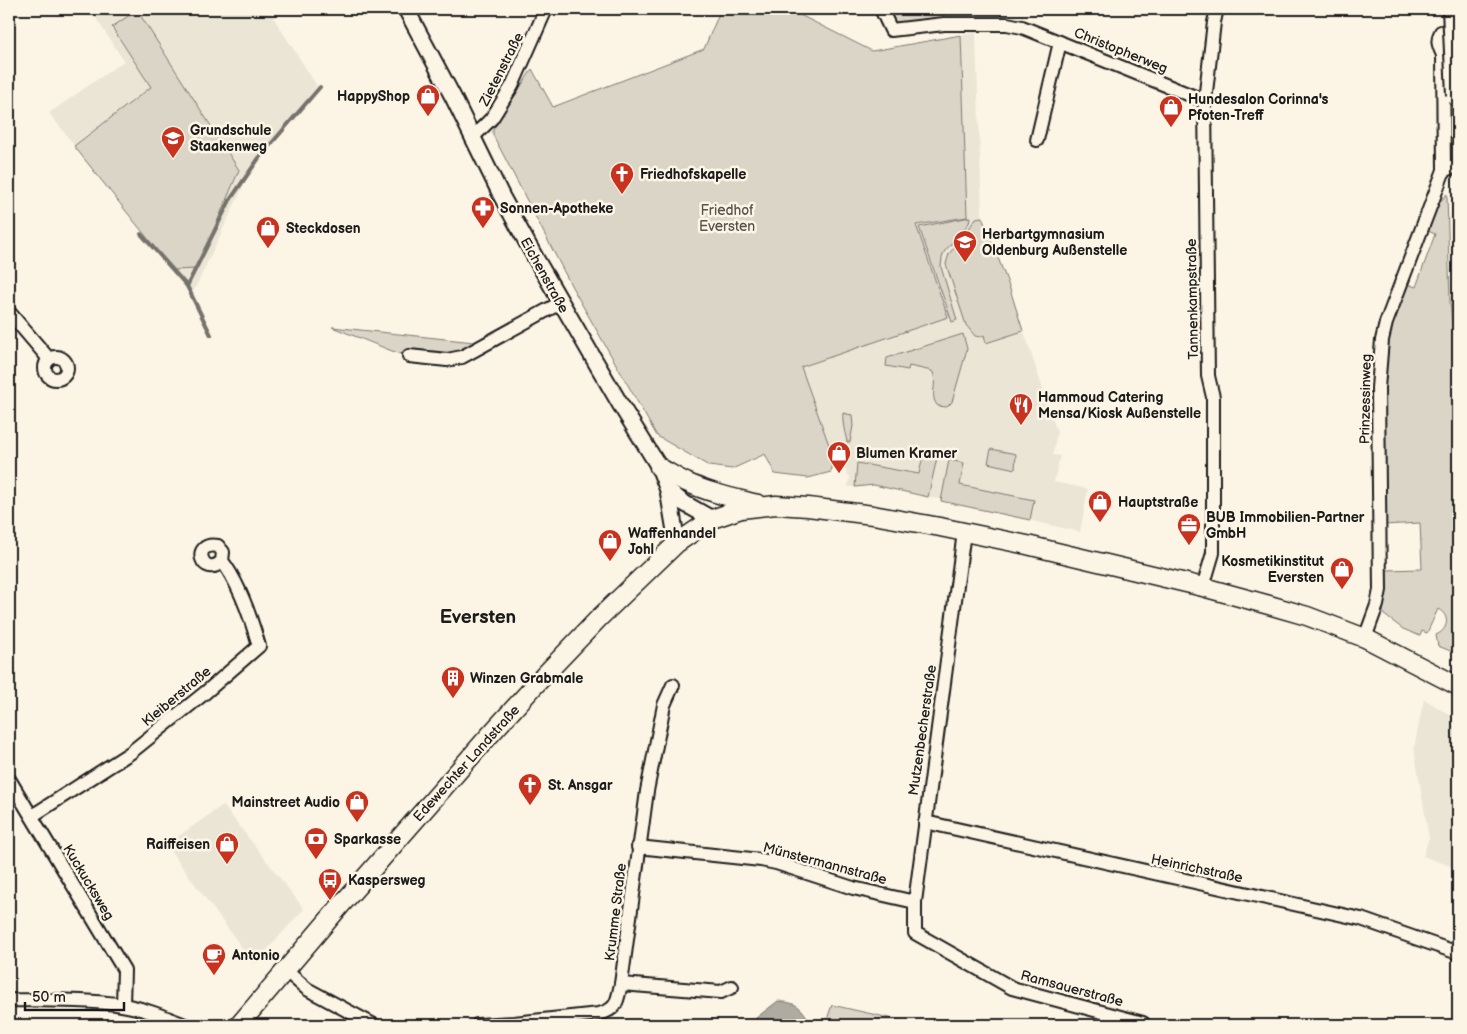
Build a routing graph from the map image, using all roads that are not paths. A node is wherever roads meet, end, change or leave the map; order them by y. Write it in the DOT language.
graph roads {
  1 [pos="406,9"];
  2 [pos="546,9"];
  3 [pos="1217,9"];
  4 [pos="1454,9"];
  5 [pos="882,13"];
  6 [pos="1060,42"];
  7 [pos="1443,55"];
  8 [pos="1458,95"];
  9 [pos="1205,101"];
  10 [pos="472,137"];
  11 [pos="1037,140"];
  12 [pos="1458,166"];
  13 [pos="1444,170"];
  14 [pos="560,303"];
  15 [pos="9,312"];
  16 [pos="409,356"];
  17 [pos="49,359"];
  18 [pos="659,467"];
  19 [pos="705,489"];
  20 [pos="668,490"];
  21 [pos="768,506"];
  22 [pos="712,519"];
  23 [pos="964,532"];
  24 [pos="677,542"];
  25 [pos="222,561"];
  26 [pos="1203,588"];
  27 [pos="1365,638"];
  28 [pos="673,685"];
  29 [pos="1458,686"];
  30 [pos="9,779"];
  31 [pos="32,816"];
  32 [pos="925,822"];
  33 [pos="638,847"];
  34 [pos="914,902"];
  35 [pos="915,933"];
  36 [pos="1458,954"];
  37 [pos="285,970"];
  38 [pos="621,984"];
  39 [pos="726,989"];
  40 [pos="9,1000"];
  41 [pos="123,1005"];
  42 [pos="185,1025"];
  43 [pos="239,1025"];
  44 [pos="374,1025"];
  45 [pos="477,1025"];
  46 [pos="1144,1025"];
  1 -- 10 [label="street, Eichenstraße"];
  2 -- 10 [label="street, Zietenstraße"];
  3 -- 9 [label="street, Tannenkampstraße"];
  4 -- 8 [label="highway, bridge"];
  5 -- 6 [label="street, Christopherweg"];
  6 -- 9 [label="street, Christopherweg"];
  6 -- 11 [label="street"];
  7 -- 13 [label="street, Prinzessinweg"];
  9 -- 26 [label="street, Tannenkampstraße"];
  10 -- 14 [label="street, Eichenstraße"];
  12 -- 13 [label="street"];
  13 -- 27 [label="street, Prinzessinweg"];
  14 -- 16 [label="street"];
  14 -- 18 [label="street, Eichenstraße"];
  15 -- 17 [label="street"];
  18 -- 19 [label="main road"];
  18 -- 20 [label="street, Eichenstraße"];
  19 -- 21 [label="main road"];
  19 -- 22 [label="main road"];
  20 -- 22 [label="street"];
  20 -- 24 [label="street, Eichenstraße"];
  21 -- 22 [label="main road"];
  21 -- 23 [label="main road"];
  22 -- 24 [label="main road, Edewechter Landstraße"];
  23 -- 26 [label="main road"];
  23 -- 32 [label="street, Mutzenbecherstraße"];
  24 -- 37 [label="main road, Edewechter Landstraße"];
  25 -- 31 [label="street, Kleiberstraße"];
  26 -- 27 [label="main road"];
  27 -- 29 [label="main road"];
  28 -- 33 [label="street, Krumme Straße"];
  30 -- 31 [label="street, Kuckucksweg"];
  31 -- 41 [label="street, Kuckucksweg"];
  32 -- 34 [label="street, Mutzenbecherstraße"];
  32 -- 36 [label="street, Heinrichstraße"];
  33 -- 34 [label="street, Münstermannstraße"];
  33 -- 38 [label="street, Krumme Straße"];
  34 -- 35 [label="street, Mutzenbecherstraße"];
  35 -- 46 [label="street, Ramsauerstraße"];
  37 -- 43 [label="main road, Edewechter Landstraße"];
  37 -- 44 [label="street"];
  38 -- 39 [label="street"];
  38 -- 45 [label="street, Krumme Straße"];
  40 -- 41 [label="street"];
  41 -- 42 [label="street"];
}
